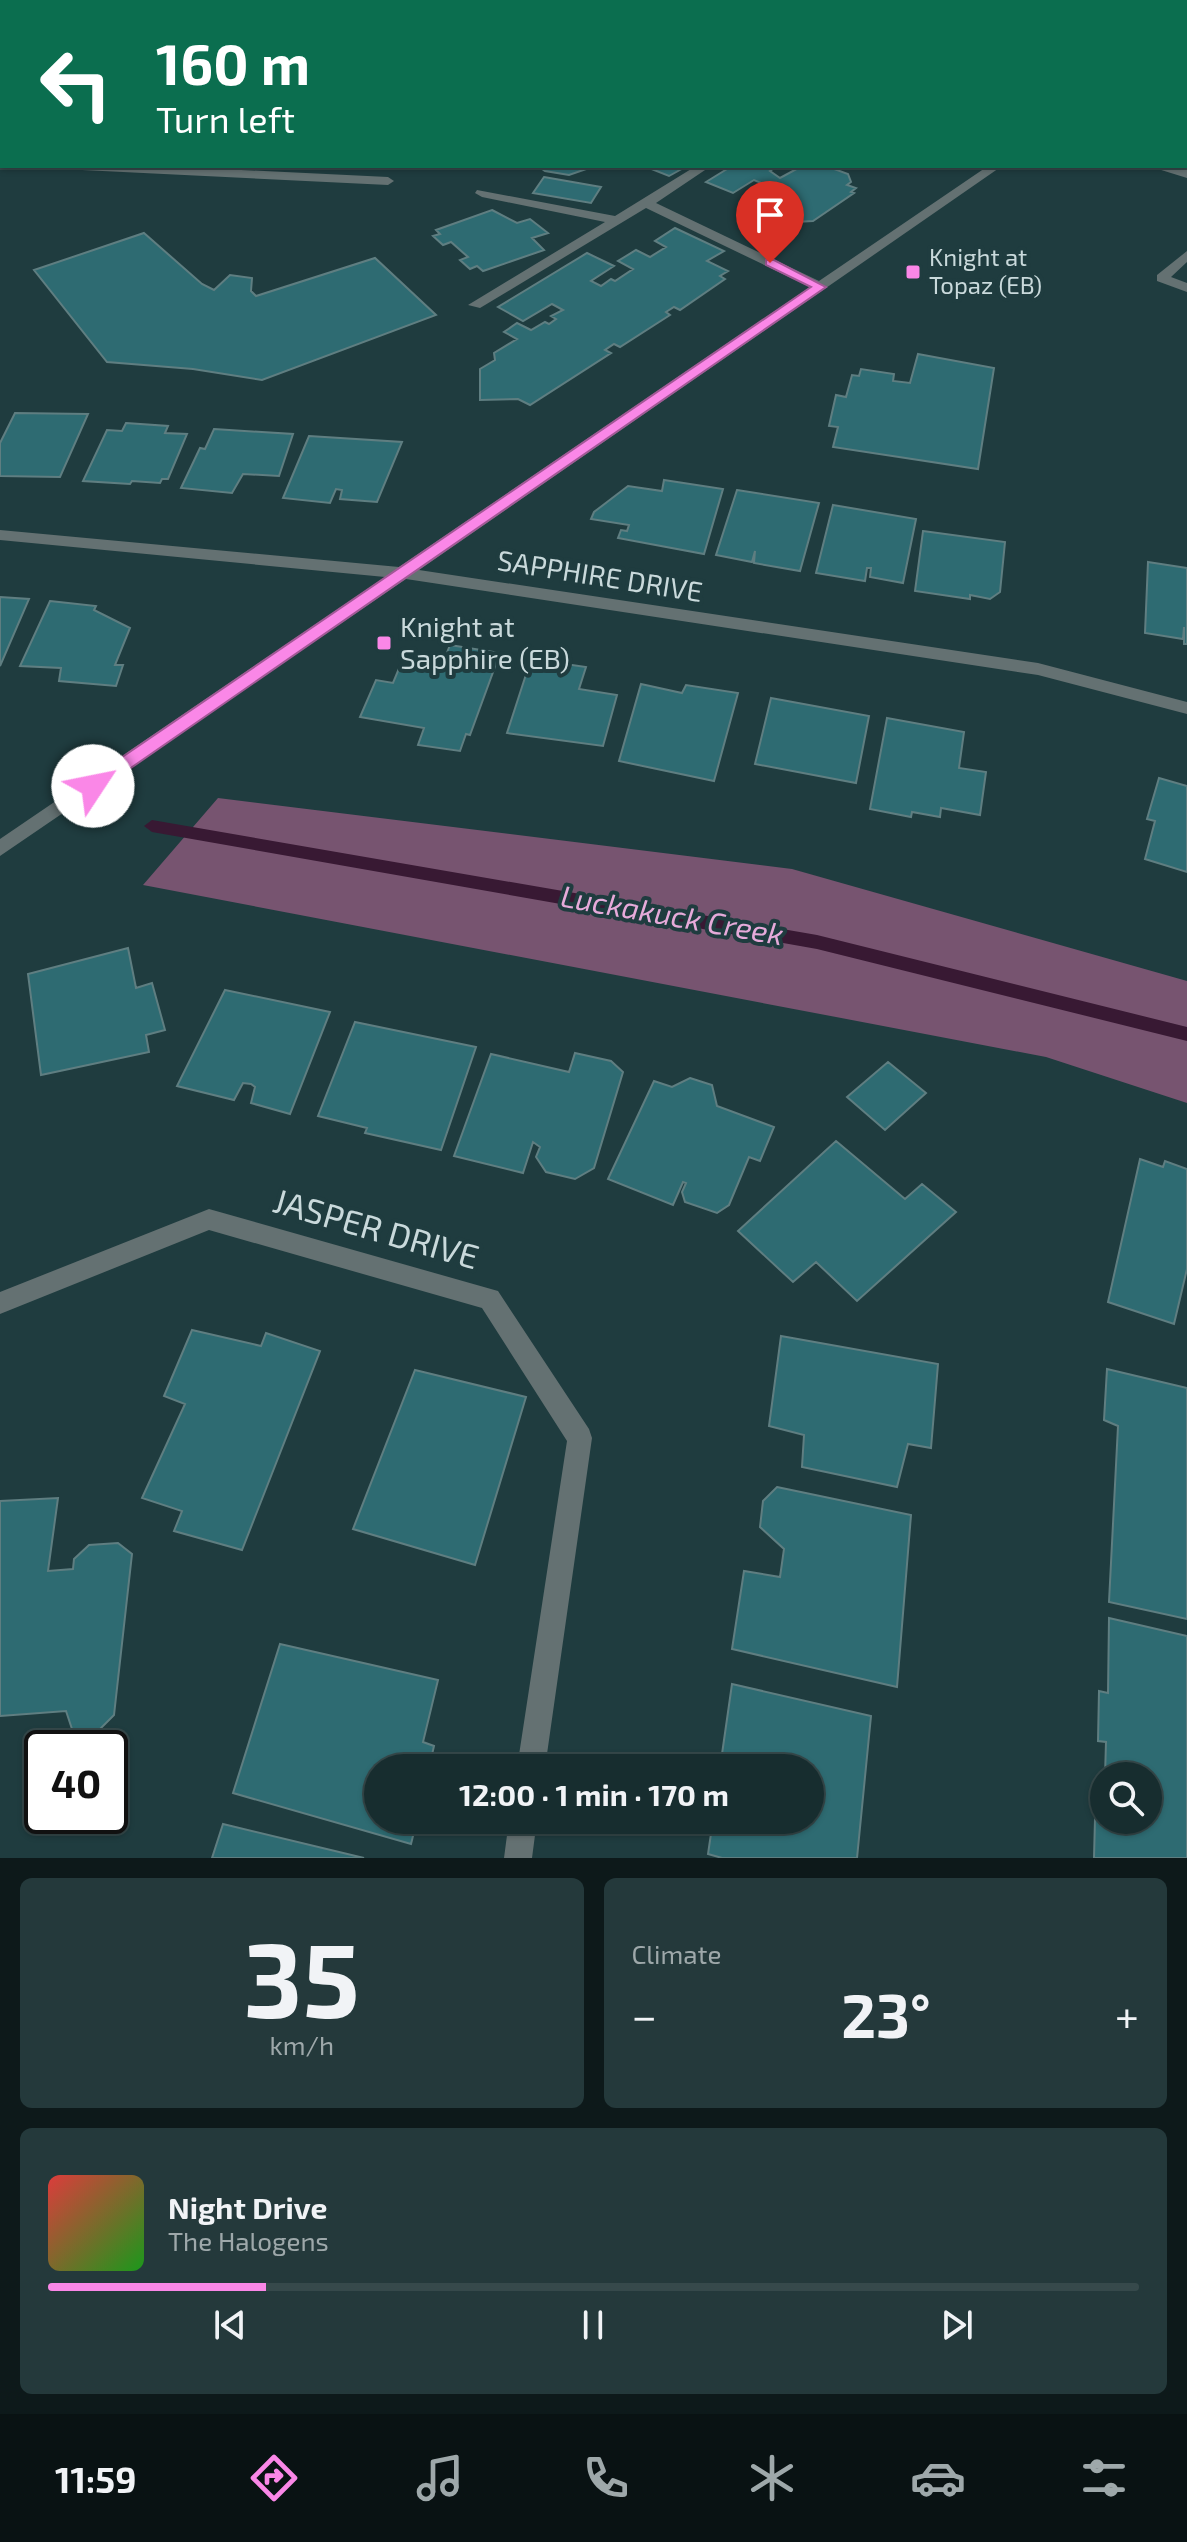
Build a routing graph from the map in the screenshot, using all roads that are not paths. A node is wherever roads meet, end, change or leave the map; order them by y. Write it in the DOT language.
graph roads {
  1 [pos="123,168"];
  2 [pos="702,168"];
  3 [pos="993,168"];
  4 [pos="388,181"];
  5 [pos="482,193"];
  6 [pos="646,203"];
  7 [pos="617,220"];
  8 [pos="1187,255"];
  9 [pos="820,287"];
  10 [pos="1187,288"];
  11 [pos="475,305"];
  12 [pos="0,535"];
  13 [pos="402,573"];
  14 [pos="1187,708"];
  15 [pos="0,849"];
  16 [pos="0,1303"];
  17 [pos="533,1754"];
  18 [pos="521,1834"];
  19 [pos="518,1858"];
  1 -- 4 [label="street"];
  2 -- 6 [label="street"];
  3 -- 9 [label="street"];
  5 -- 7 [label="street"];
  6 -- 7 [label="street"];
  6 -- 9 [label="street"];
  7 -- 11 [label="street"];
  8 -- 10 [label="street"];
  9 -- 13 [label="street"];
  12 -- 13 [label="street, SAPPHIRE DRIVE"];
  13 -- 14 [label="street, SAPPHIRE DRIVE"];
  13 -- 15 [label="street"];
  16 -- 17 [label="street, JASPER DRIVE"];
  18 -- 19 [label="street"];
}
